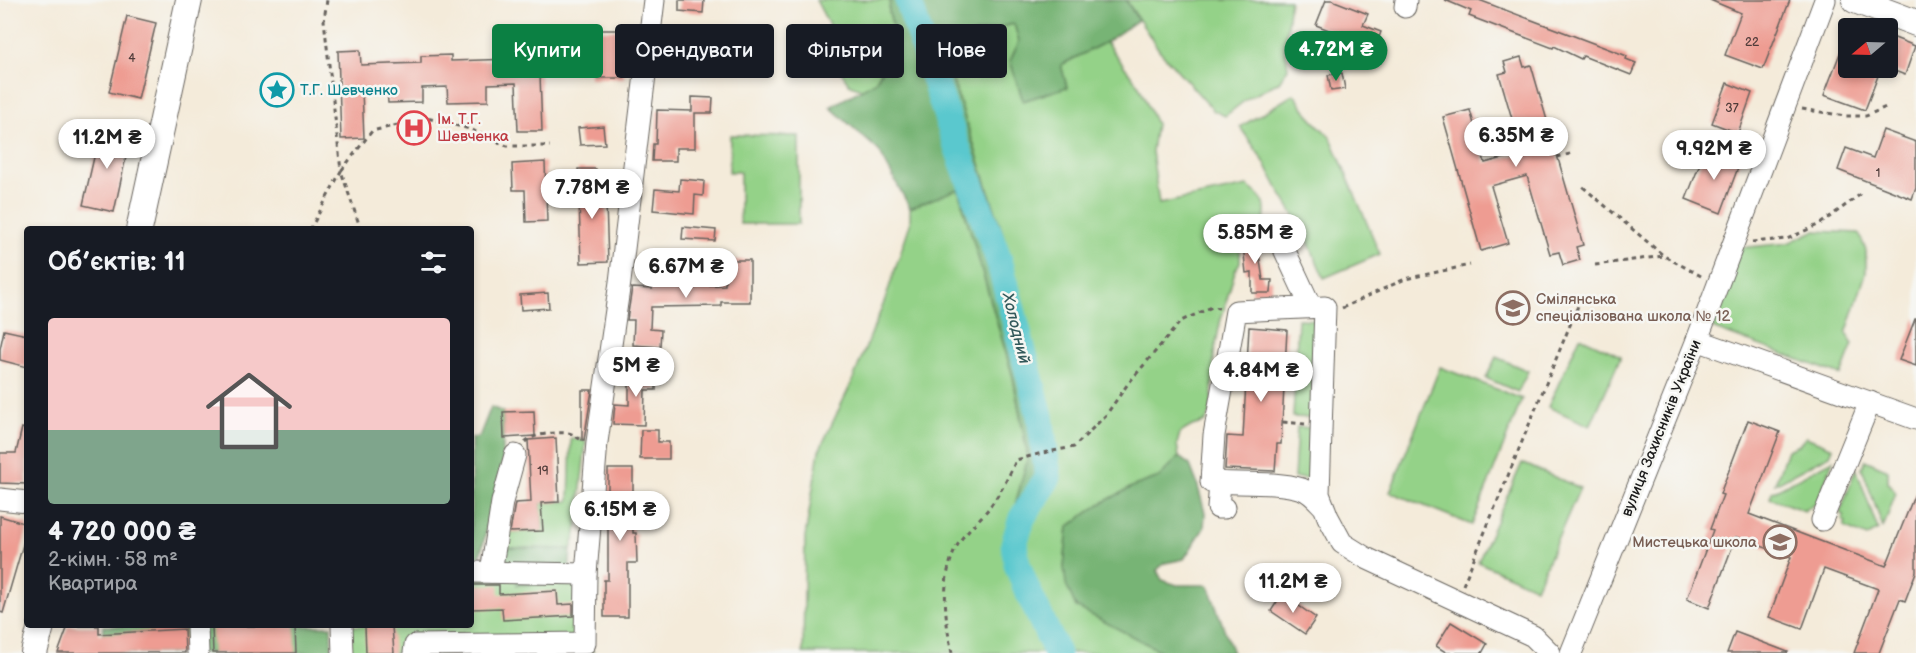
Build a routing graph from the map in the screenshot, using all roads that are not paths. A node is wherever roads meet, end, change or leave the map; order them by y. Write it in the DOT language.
graph roads {
  1 [pos="189,0"];
  2 [pos="654,0"];
  3 [pos="1825,0"];
  4 [pos="1855,0"];
  5 [pos="1916,23"];
  6 [pos="140,226"];
  7 [pos="1276,232"];
  8 [pos="1318,311"];
  9 [pos="1696,340"];
  10 [pos="1870,402"];
  11 [pos="1916,419"];
  12 [pos="522,447"];
  13 [pos="0,499"];
  14 [pos="24,502"];
  15 [pos="1324,507"];
  16 [pos="1822,520"];
  17 [pos="481,572"];
  18 [pos="586,574"];
  19 [pos="40,628"];
  20 [pos="197,628"];
  21 [pos="342,628"];
  22 [pos="34,653"];
  23 [pos="198,653"];
  24 [pos="343,653"];
  25 [pos="414,653"];
  26 [pos="1550,653"];
  27 [pos="1571,653"];
  1 -- 6 [label="main road"];
  2 -- 18 [label="street"];
  3 -- 9 [label="street, вулиця Захисників України"];
  4 -- 5 [label="main road"];
  7 -- 8 [label="street"];
  8 -- 15 [label="street"];
  8 -- 15 [label="street"];
  9 -- 10 [label="street"];
  9 -- 27 [label="street, вулиця Захисників України"];
  10 -- 11 [label="street"];
  10 -- 16 [label="street"];
  12 -- 17 [label="street"];
  13 -- 14 [label="street"];
  15 -- 26 [label="street"];
  17 -- 18 [label="street"];
  18 -- 25 [label="street"];
  19 -- 22 [label="main road"];
  20 -- 23 [label="street"];
  21 -- 24 [label="street"];
}
